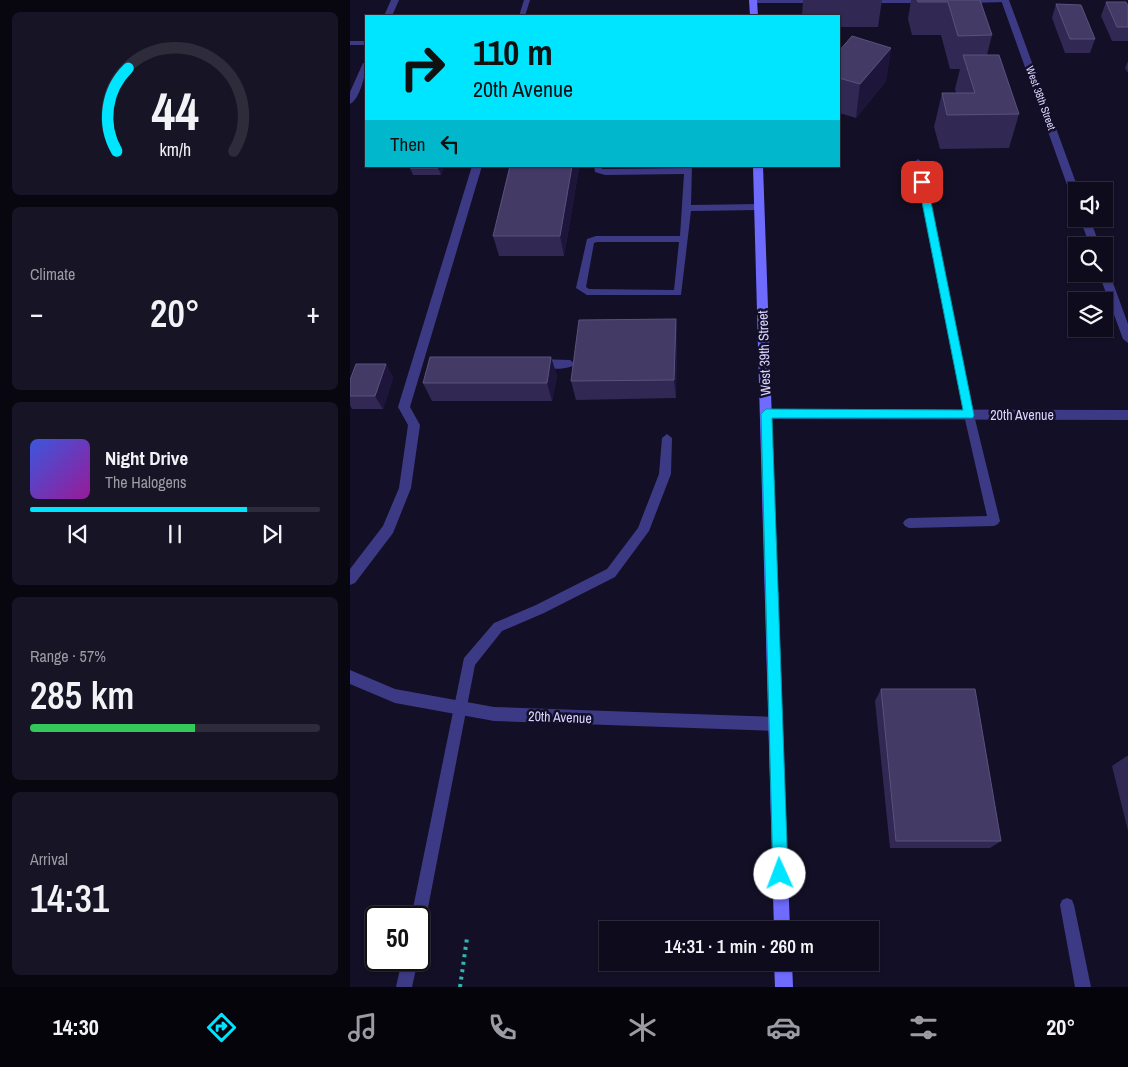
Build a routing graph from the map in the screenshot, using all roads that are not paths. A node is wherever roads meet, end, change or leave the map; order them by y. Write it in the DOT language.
graph roads {
  1 [pos="395,0"];
  2 [pos="526,0"];
  3 [pos="753,0"];
  4 [pos="938,0"];
  5 [pos="957,0"];
  6 [pos="1006,0"];
  7 [pos="830,1"];
  8 [pos="860,1"];
  9 [pos="388,15"];
  10 [pos="522,15"];
  11 [pos="754,15"];
  12 [pos="350,43"];
  13 [pos="365,43"];
  14 [pos="365,67"];
  15 [pos="350,101"];
  16 [pos="918,162"];
  17 [pos="477,167"];
  18 [pos="598,167"];
  19 [pos="758,167"];
  20 [pos="688,169"];
  21 [pos="1071,182"];
  22 [pos="760,207"];
  23 [pos="687,208"];
  24 [pos="684,239"];
  25 [pos="1108,282"];
  26 [pos="1128,339"];
  27 [pos="532,364"];
  28 [pos="570,364"];
  29 [pos="766,414"];
  30 [pos="969,415"];
  31 [pos="1128,416"];
  32 [pos="667,438"];
  33 [pos="909,523"];
  34 [pos="350,579"];
  35 [pos="350,677"];
  36 [pos="458,708"];
  37 [pos="776,724"];
  38 [pos="1067,905"];
  39 [pos="420,906"];
  40 [pos="782,921"];
  41 [pos="408,971"];
  42 [pos="783,971"];
  43 [pos="404,987"];
  44 [pos="784,987"];
  45 [pos="1083,987"];
  1 -- 9 [label="street"];
  2 -- 10 [label="lane"];
  3 -- 7 [label="lane"];
  3 -- 11 [label="main road"];
  4 -- 8 [label="lane"];
  5 -- 6 [label="lane"];
  6 -- 21 [label="street, West 38th Street"];
  12 -- 13 [label="street"];
  14 -- 15 [label="street"];
  16 -- 30 [label="lane"];
  17 -- 34 [label="street"];
  18 -- 20 [label="lane"];
  19 -- 22 [label="main road, West 39th Street"];
  20 -- 23 [label="lane"];
  22 -- 23 [label="lane"];
  22 -- 29 [label="main road, West 39th Street"];
  23 -- 24 [label="lane"];
  24 -- 24 [label="lane"];
  25 -- 26 [label="street"];
  27 -- 28 [label="lane"];
  29 -- 30 [label="street, 20th Avenue"];
  29 -- 37 [label="main road, West 39th Street"];
  30 -- 31 [label="street, 20th Avenue"];
  30 -- 33 [label="lane"];
  32 -- 36 [label="lane"];
  35 -- 36 [label="street, 20th Avenue"];
  36 -- 37 [label="street, 20th Avenue"];
  36 -- 39 [label="lane"];
  37 -- 40 [label="main road, West 39th Street"];
  38 -- 45 [label="lane"];
  41 -- 43 [label="lane"];
  42 -- 44 [label="main road"];
}
